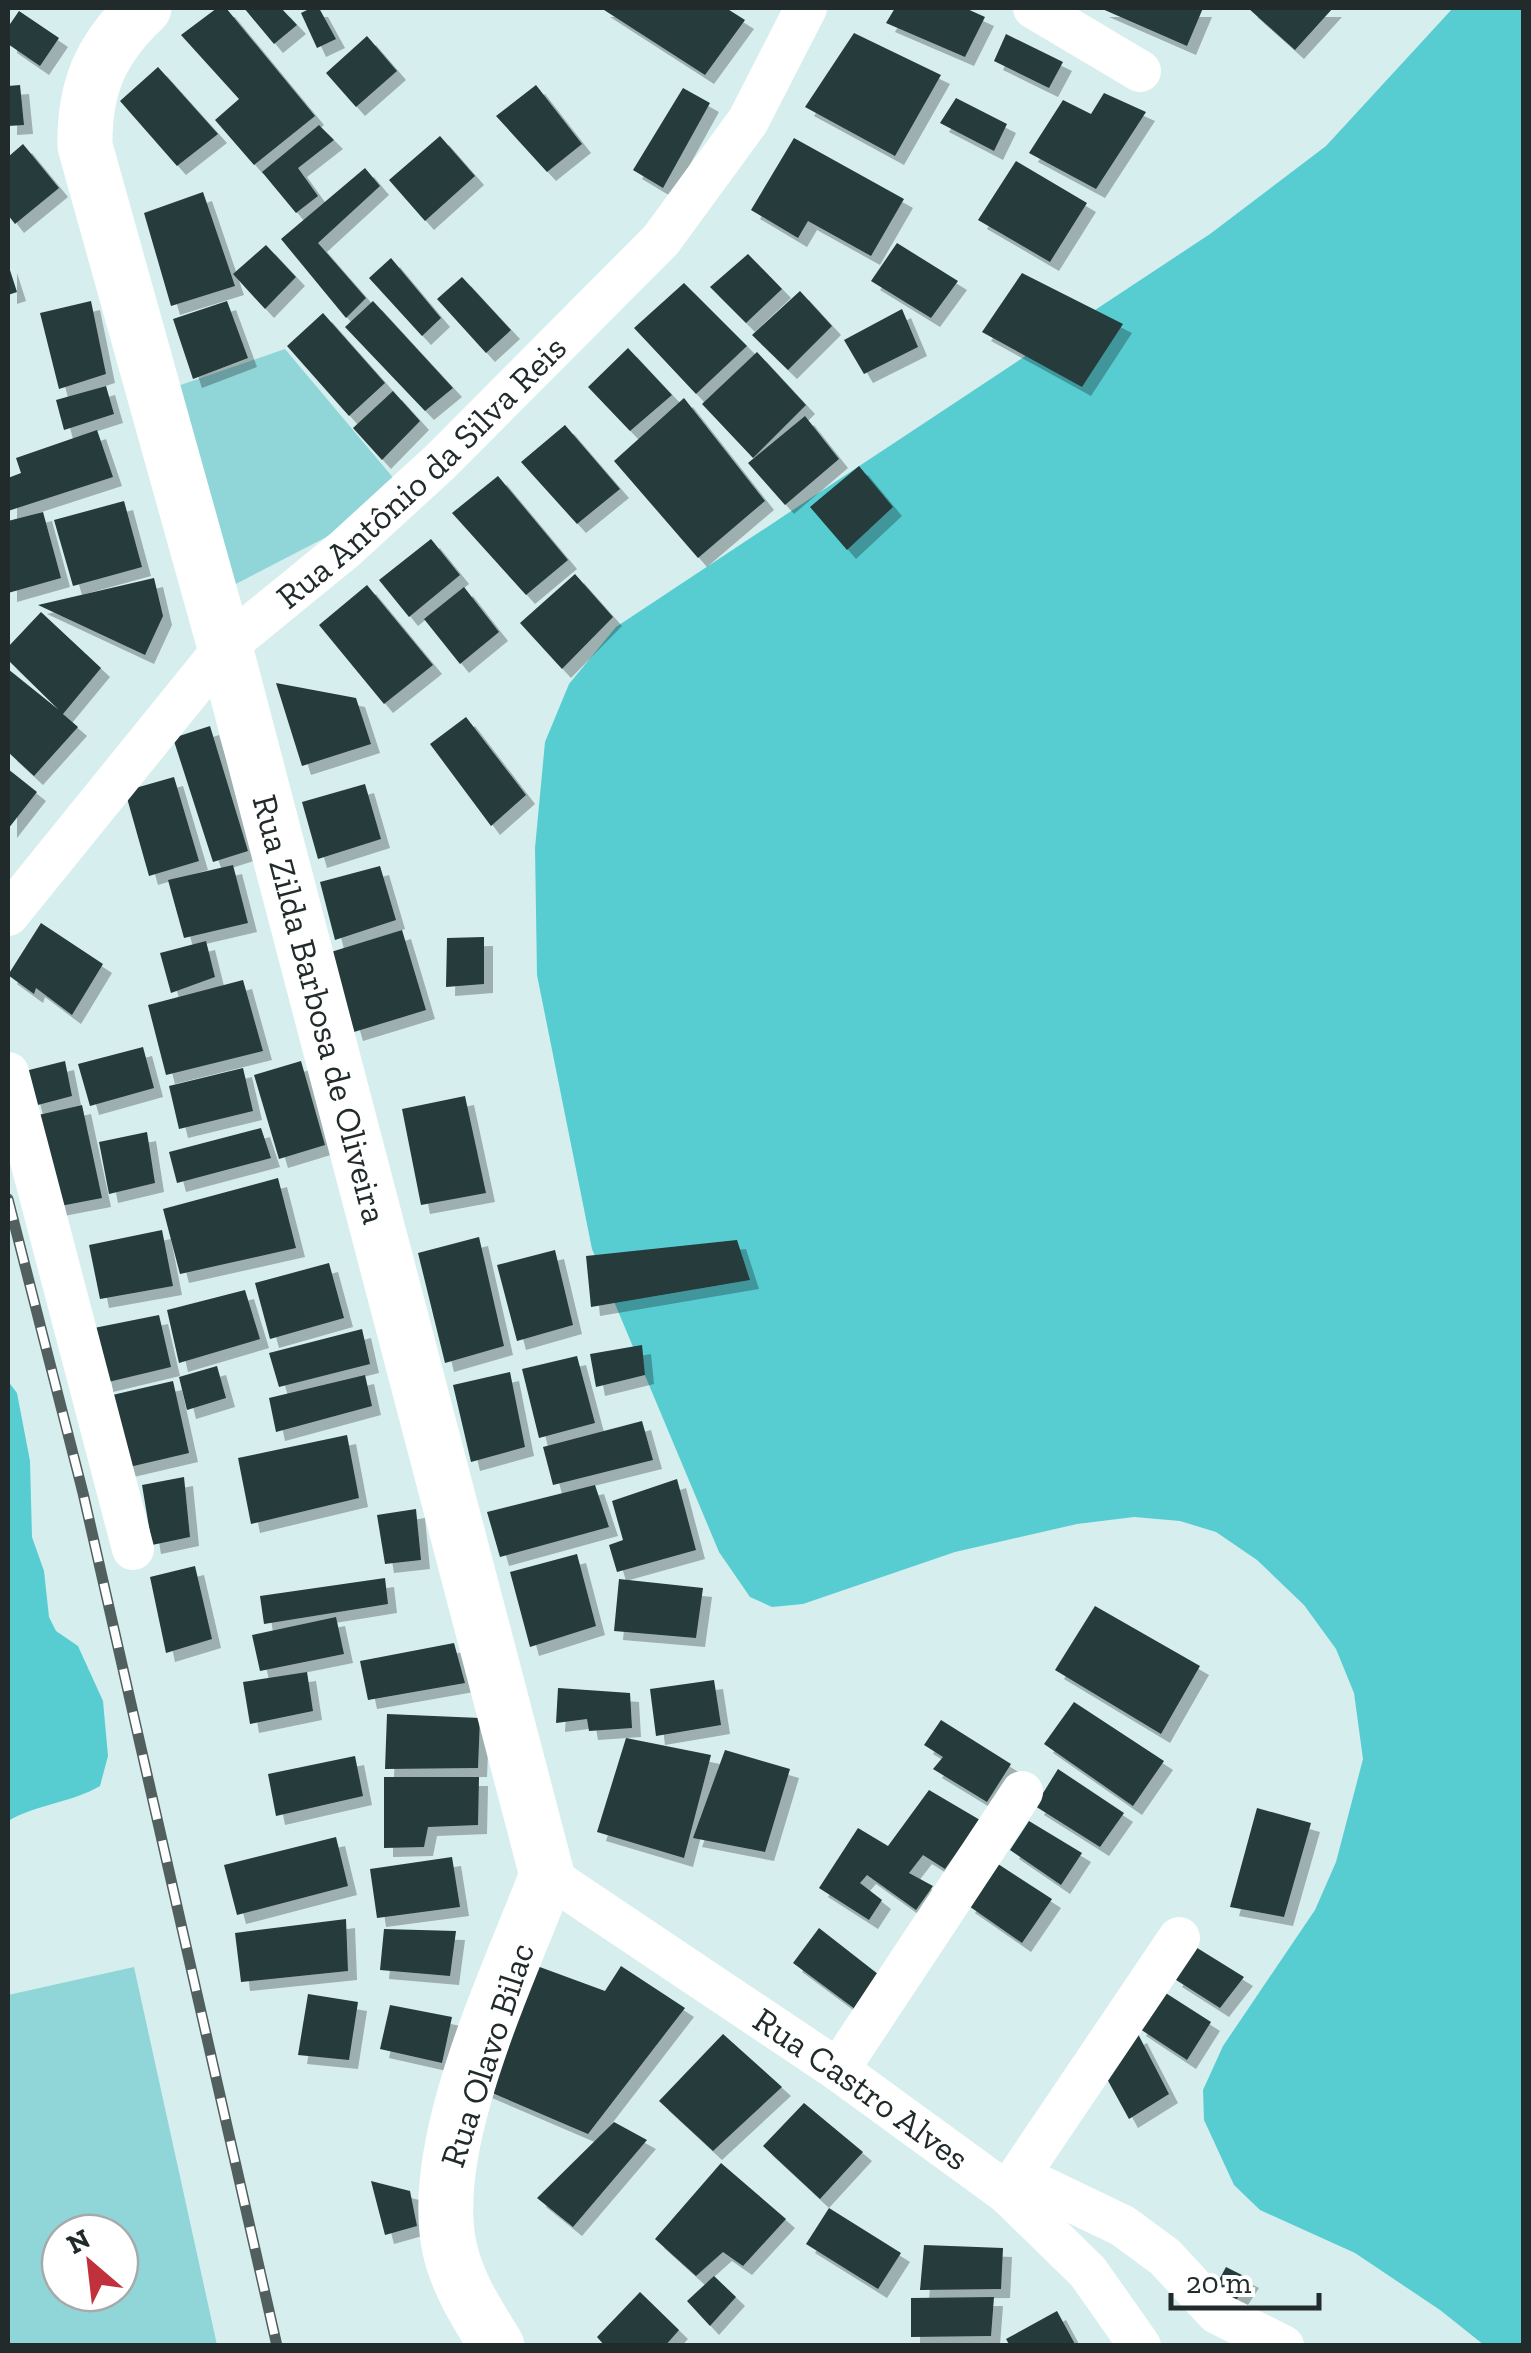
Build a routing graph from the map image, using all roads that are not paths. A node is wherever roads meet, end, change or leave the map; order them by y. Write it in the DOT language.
graph roads {
  1 [pos="144,8"];
  2 [pos="806,8"];
  3 [pos="1034,8"];
  4 [pos="1140,71"];
  5 [pos="225,647"];
  6 [pos="8,915"];
  7 [pos="8,1072"];
  8 [pos="133,1549"];
  9 [pos="1022,1792"];
  10 [pos="546,1875"];
  11 [pos="1178,1938"];
  12 [pos="838,2070"];
  13 [pos="1014,2185"];
  14 [pos="497,2346"];
  15 [pos="1140,2346"];
  16 [pos="1283,2346"];
  1 -- 5 [label="street, Rua Zilda Barbosa de Oliveira"];
  2 -- 5 [label="street, Rua Antônio da Silva Reis"];
  3 -- 4 [label="street"];
  5 -- 6 [label="street, Rua Antônio da Silva Reis"];
  5 -- 10 [label="street, Rua Zilda Barbosa de Oliveira"];
  7 -- 8 [label="street"];
  9 -- 12 [label="street"];
  10 -- 12 [label="street, Rua Castro Alves"];
  10 -- 14 [label="street, Rua Olavo Bilac"];
  11 -- 13 [label="street"];
  12 -- 13 [label="street, Rua Castro Alves"];
  13 -- 15 [label="street, Rua Castro Alves"];
  13 -- 16 [label="street"];
}
